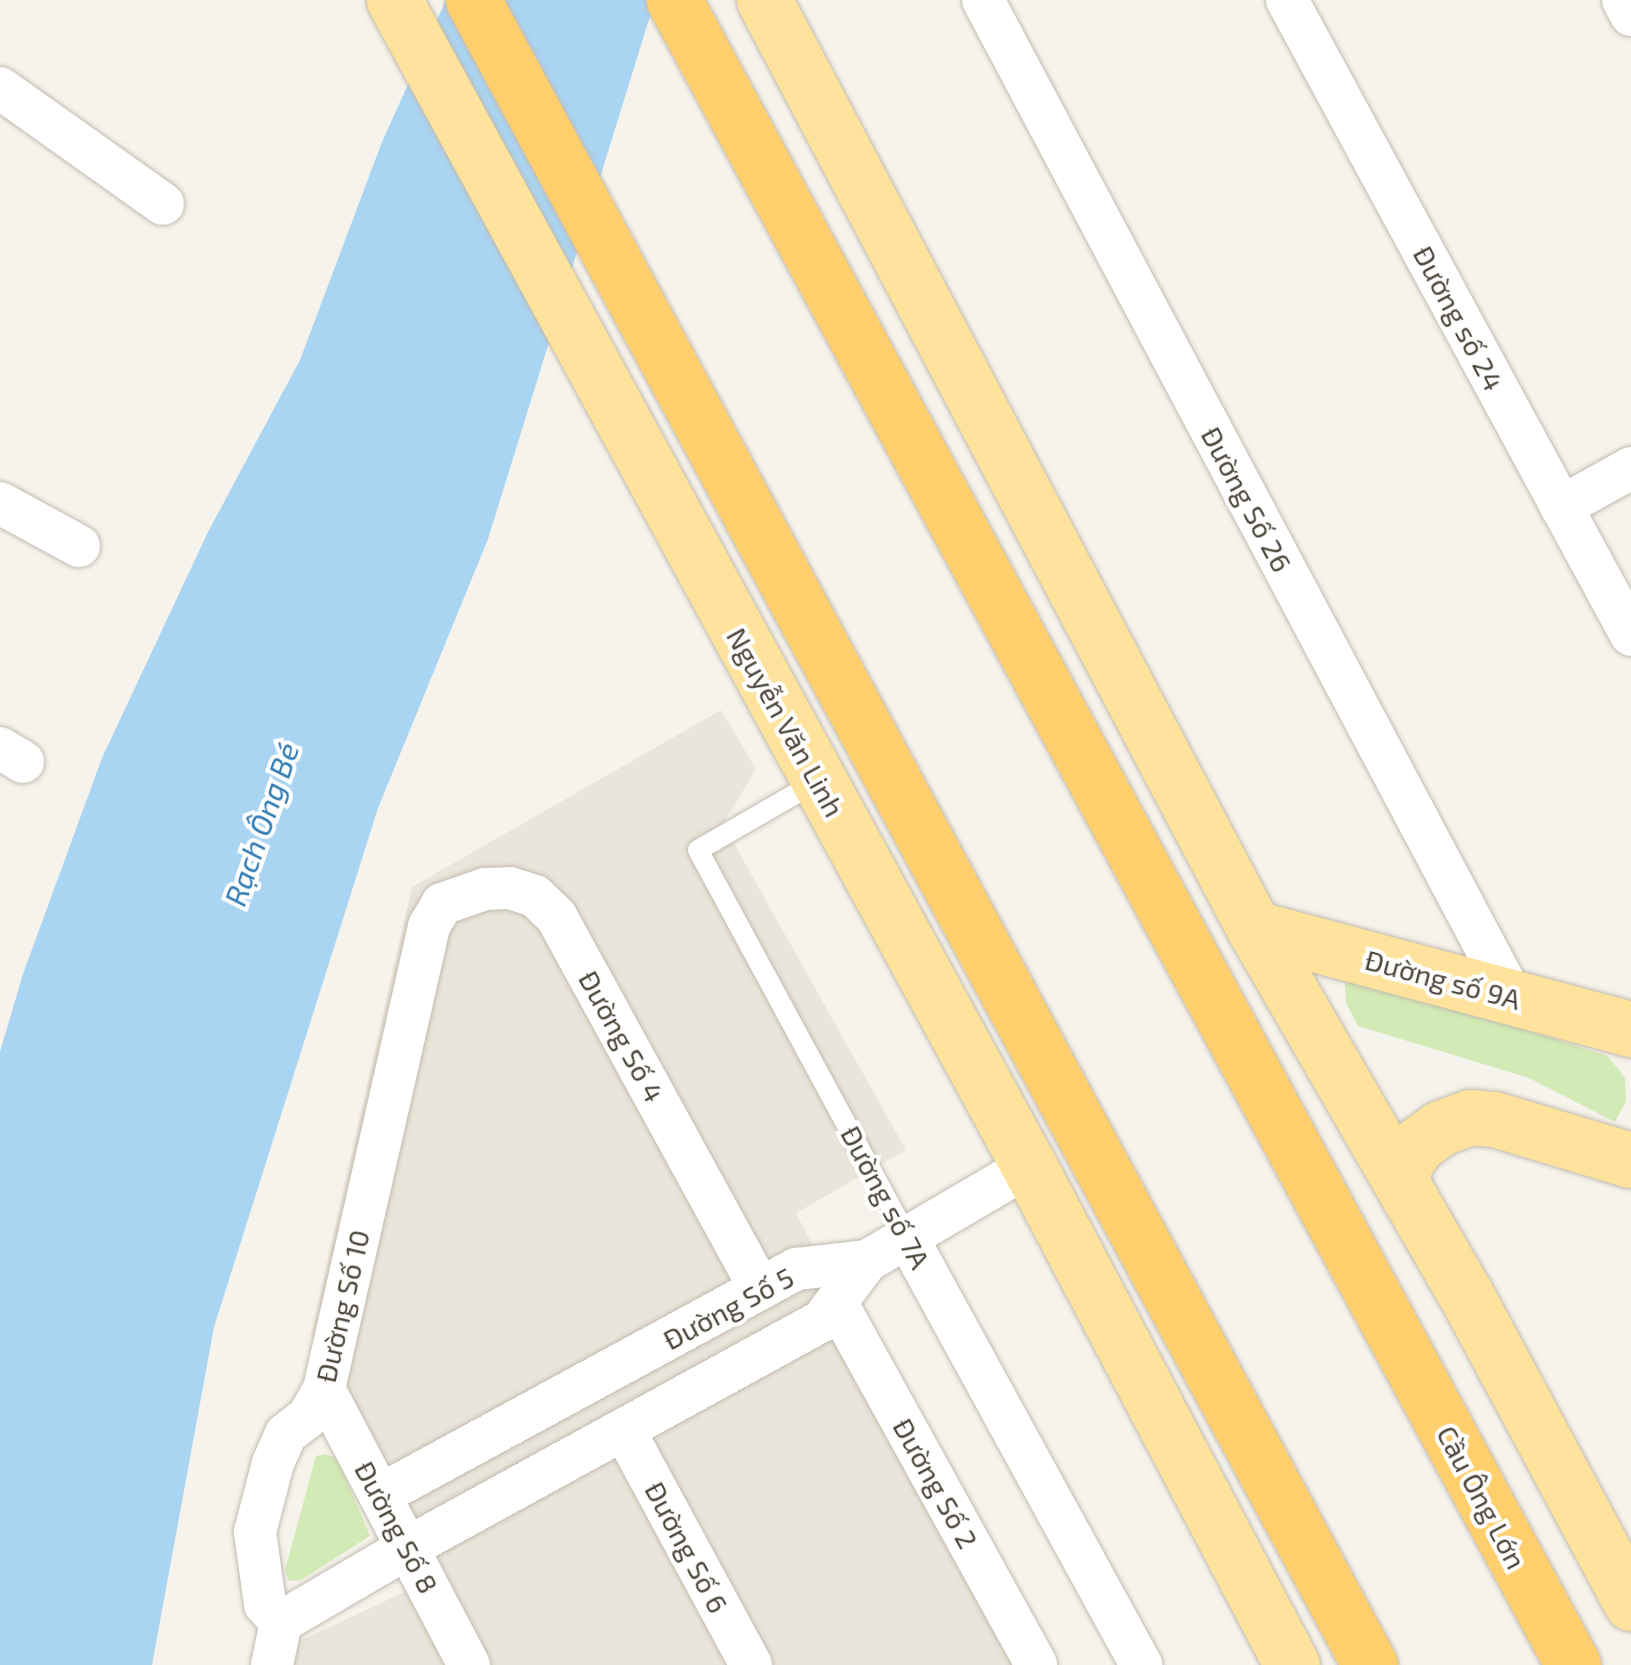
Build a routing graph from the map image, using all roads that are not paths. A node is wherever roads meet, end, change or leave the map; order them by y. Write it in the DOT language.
graph roads {
  1 [pos="394,0"];
  2 [pos="473,0"];
  3 [pos="674,0"];
  4 [pos="764,0"];
  5 [pos="983,0"];
  6 [pos="1288,0"];
  7 [pos="1623,0"];
  8 [pos="1631,15"];
  9 [pos="0,88"];
  10 [pos="163,204"];
  11 [pos="1631,468"];
  12 [pos="0,503"];
  13 [pos="1561,506"];
  14 [pos="79,546"];
  15 [pos="1631,636"];
  16 [pos="818,781"];
  17 [pos="429,926"];
  18 [pos="1254,928"];
  19 [pos="1512,998"];
  20 [pos="1631,1029"];
  21 [pos="1631,1160"];
  22 [pos="1029,1166"];
  23 [pos="1402,1181"];
  24 [pos="907,1238"];
  25 [pos="866,1261"];
  26 [pos="760,1289"];
  27 [pos="836,1302"];
  28 [pos="324,1390"];
  29 [pos="624,1430"];
  30 [pos="380,1496"];
  31 [pos="407,1548"];
  32 [pos="1631,1603"];
  33 [pos="281,1622"];
  34 [pos="272,1665"];
  35 [pos="469,1665"];
  36 [pos="750,1665"];
  37 [pos="1036,1665"];
  38 [pos="1142,1665"];
  39 [pos="1292,1665"];
  40 [pos="1370,1665"];
  41 [pos="1573,1665"];
  1 -- 16 [label="main road, Nguyễn Văn Linh"];
  2 -- 40 [label="highway"];
  3 -- 41 [label="highway, Cầu Ông Lớn"];
  4 -- 18 [label="main road"];
  5 -- 19 [label="street, Đường Số 26"];
  6 -- 13 [label="street, Đường số 24"];
  7 -- 8 [label="street"];
  9 -- 10 [label="street"];
  11 -- 13 [label="street"];
  12 -- 14 [label="street"];
  13 -- 15 [label="street, Đường số 24"];
  16 -- 22 [label="main road, Nguyễn Văn Linh"];
  16 -- 24 [label="lane, Đường số 7A"];
  17 -- 26 [label="street, Đường Số 4"];
  17 -- 28 [label="street, Đường Số 10"];
  18 -- 19 [label="main road, Đường số 9A"];
  18 -- 23 [label="main road"];
  19 -- 20 [label="main road, Đường số 9A"];
  21 -- 23 [label="main road"];
  22 -- 24 [label="street"];
  22 -- 39 [label="main road, Nguyễn Văn Linh"];
  23 -- 32 [label="main road"];
  24 -- 25 [label="street"];
  24 -- 38 [label="street, Đường số 7A"];
  25 -- 26 [label="street, Đường Số 5"];
  25 -- 27 [label="street, Đường Số 5"];
  26 -- 30 [label="street, Đường Số 5"];
  27 -- 29 [label="street, Đường Số 5"];
  27 -- 37 [label="street, Đường Số 2"];
  28 -- 30 [label="street, Đường Số 8"];
  28 -- 33 [label="street, Đường Số 10"];
  29 -- 31 [label="street, Đường Số 5"];
  29 -- 36 [label="street, Đường Số 6"];
  30 -- 31 [label="street, Đường Số 8"];
  31 -- 33 [label="street, Đường Số 5"];
  31 -- 35 [label="street, Đường Số 8"];
  33 -- 34 [label="street"];
}
